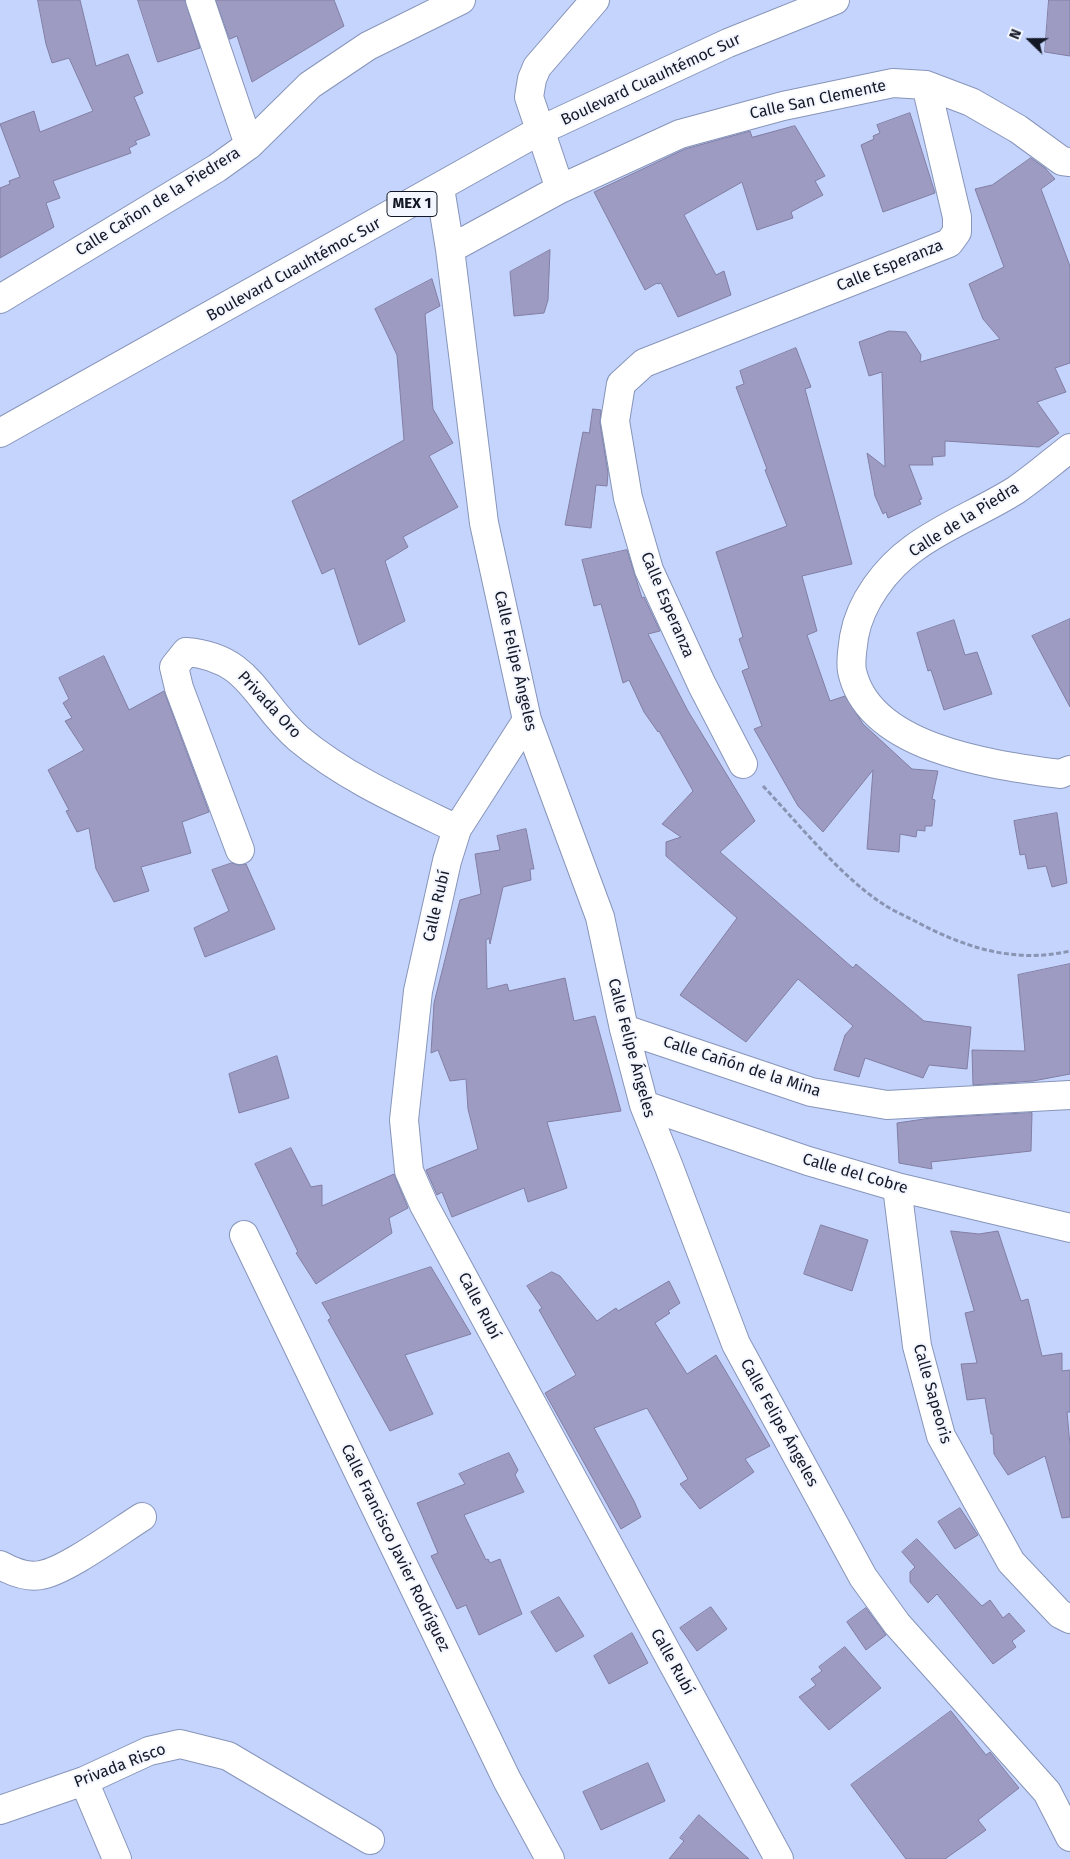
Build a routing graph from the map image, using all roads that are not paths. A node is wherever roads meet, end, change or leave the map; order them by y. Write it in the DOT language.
graph roads {
  1 [pos="200,0"];
  2 [pos="460,0"];
  3 [pos="595,0"];
  4 [pos="835,0"];
  5 [pos="926,85"];
  6 [pos="539,131"];
  7 [pos="249,145"];
  8 [pos="1067,169"];
  9 [pos="440,188"];
  10 [pos="560,189"];
  11 [pos="450,249"];
  12 [pos="0,299"];
  13 [pos="0,433"];
  14 [pos="1070,448"];
  15 [pos="527,720"];
  16 [pos="743,764"];
  17 [pos="1067,779"];
  18 [pos="457,829"];
  19 [pos="240,850"];
  20 [pos="624,1029"];
  21 [pos="1070,1095"];
  22 [pos="644,1105"];
  23 [pos="897,1187"];
  24 [pos="1070,1228"];
  25 [pos="244,1235"];
  26 [pos="142,1517"];
  27 [pos="0,1565"];
  28 [pos="1070,1619"];
  29 [pos="84,1781"];
  30 [pos="1059,1797"];
  31 [pos="0,1810"];
  32 [pos="1070,1837"];
  33 [pos="370,1840"];
  34 [pos="117,1859"];
  35 [pos="550,1859"];
  36 [pos="779,1859"];
  1 -- 7 [label="street"];
  2 -- 7 [label="street, Calle Cañon de la Piedrera"];
  3 -- 6 [label="street"];
  4 -- 6 [label="street, Boulevard Cuauhtémoc Sur / MEX 1"];
  5 -- 8 [label="street, Calle San Clemente"];
  5 -- 10 [label="street, Calle San Clemente"];
  5 -- 16 [label="street, Calle Esperanza"];
  6 -- 9 [label="street, Boulevard Cuauhtémoc Sur / MEX 1"];
  6 -- 10 [label="street"];
  7 -- 12 [label="street, Calle Cañon de la Piedrera"];
  9 -- 11 [label="street, Calle Felipe Ángeles"];
  9 -- 13 [label="street, Boulevard Cuauhtémoc Sur / MEX 1"];
  10 -- 11 [label="street, Calle San Clemente"];
  11 -- 15 [label="street, Calle Felipe Ángeles"];
  14 -- 17 [label="street, Calle de la Piedra"];
  15 -- 18 [label="street, Calle Rubí"];
  15 -- 20 [label="street, Calle Felipe Ángeles"];
  18 -- 19 [label="street, Privada Oro"];
  18 -- 36 [label="street, Calle Rubí"];
  20 -- 21 [label="street, Calle Cañón de la Mina"];
  20 -- 22 [label="street, Calle Felipe Ángeles"];
  22 -- 23 [label="street, Calle del Cobre"];
  22 -- 30 [label="street, Calle Felipe Ángeles"];
  23 -- 24 [label="street, Calle del Cobre"];
  23 -- 28 [label="street, Calle Sapeoris"];
  25 -- 35 [label="street, Calle Francisco Javier Rodríguez"];
  26 -- 27 [label="street"];
  29 -- 31 [label="street, Privada Risco"];
  29 -- 33 [label="street, Privada Risco"];
  29 -- 34 [label="street"];
  30 -- 32 [label="street, Calle Felipe Ángeles"];
}
